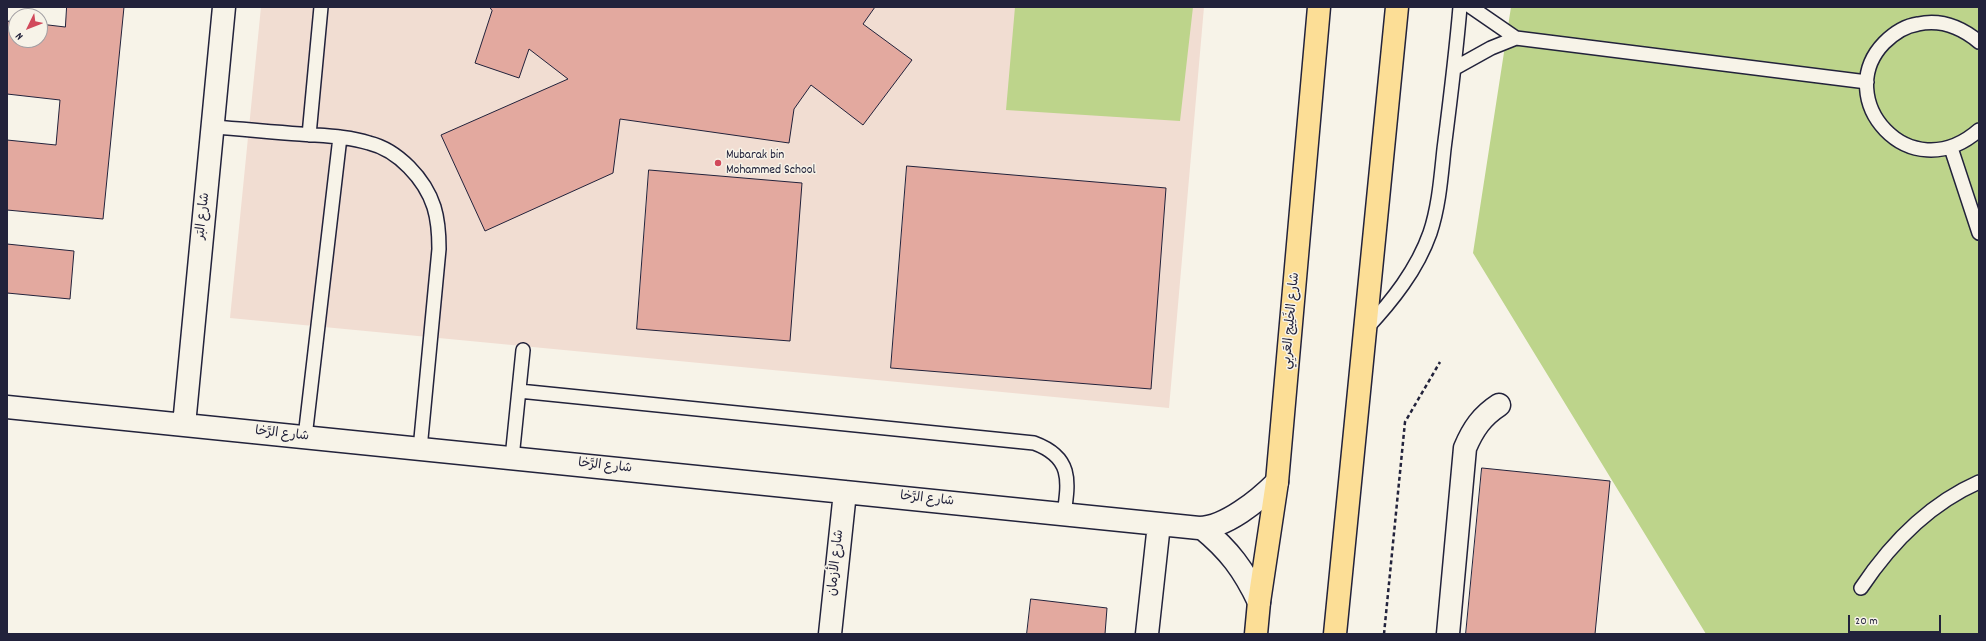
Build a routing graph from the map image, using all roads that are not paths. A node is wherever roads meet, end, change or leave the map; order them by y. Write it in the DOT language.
graph roads {
  1 [pos="224,7"];
  2 [pos="321,7"];
  3 [pos="1319,7"];
  4 [pos="1398,7"];
  5 [pos="1460,7"];
  6 [pos="1471,7"];
  7 [pos="1516,38"];
  8 [pos="1979,42"];
  9 [pos="1455,68"];
  10 [pos="1867,82"];
  11 [pos="213,127"];
  12 [pos="1979,130"];
  13 [pos="310,135"];
  14 [pos="340,137"];
  15 [pos="1951,148"];
  16 [pos="1979,233"];
  17 [pos="1365,331"];
  18 [pos="523,350"];
  19 [pos="519,391"];
  20 [pos="1499,405"];
  21 [pos="7,407"];
  22 [pos="184,425"];
  23 [pos="305,437"];
  24 [pos="420,449"];
  25 [pos="512,458"];
  26 [pos="1277,482"];
  27 [pos="1979,482"];
  28 [pos="844,492"];
  29 [pos="1064,514"];
  30 [pos="1159,524"];
  31 [pos="1202,528"];
  32 [pos="1861,588"];
  33 [pos="1259,602"];
  34 [pos="830,634"];
  35 [pos="1147,634"];
  36 [pos="1256,634"];
  37 [pos="1335,634"];
  38 [pos="1448,634"];
  1 -- 11 [label="street, شارع البَر"];
  2 -- 13 [label="lane"];
  3 -- 26 [label="highway, شارع الخَلِيج العَربِي"];
  4 -- 17 [label="highway"];
  5 -- 9 [label="lane"];
  6 -- 7 [label="lane"];
  7 -- 9 [label="lane"];
  7 -- 10 [label="lane"];
  8 -- 10 [label="lane"];
  9 -- 17 [label="lane"];
  10 -- 15 [label="lane"];
  11 -- 13 [label="lane"];
  11 -- 22 [label="street, شارع البَر"];
  12 -- 15 [label="lane"];
  13 -- 14 [label="lane"];
  14 -- 23 [label="lane"];
  14 -- 24 [label="lane"];
  15 -- 16 [label="lane"];
  17 -- 37 [label="highway"];
  18 -- 19 [label="lane"];
  19 -- 25 [label="lane"];
  19 -- 29 [label="lane"];
  20 -- 38 [label="street"];
  21 -- 22 [label="street, شارع الرَّخا"];
  22 -- 23 [label="street, شارع الرَّخا"];
  23 -- 24 [label="street, شارع الرَّخا"];
  24 -- 25 [label="street, شارع الرَّخا"];
  25 -- 28 [label="street, شارع الرَّخا"];
  26 -- 31 [label="street, شارع الرَّخا"];
  26 -- 33 [label="highway, شارع الخَلِيج العَربِي"];
  27 -- 32 [label="lane"];
  28 -- 29 [label="street, شارع الرَّخا"];
  28 -- 34 [label="street, شارع الأزمان"];
  29 -- 30 [label="street, شارع الرَّخا"];
  30 -- 31 [label="street, شارع الرَّخا"];
  30 -- 35 [label="street"];
  31 -- 33 [label="street"];
  33 -- 36 [label="highway, شارع الخَلِيج العَربِي"];
}
